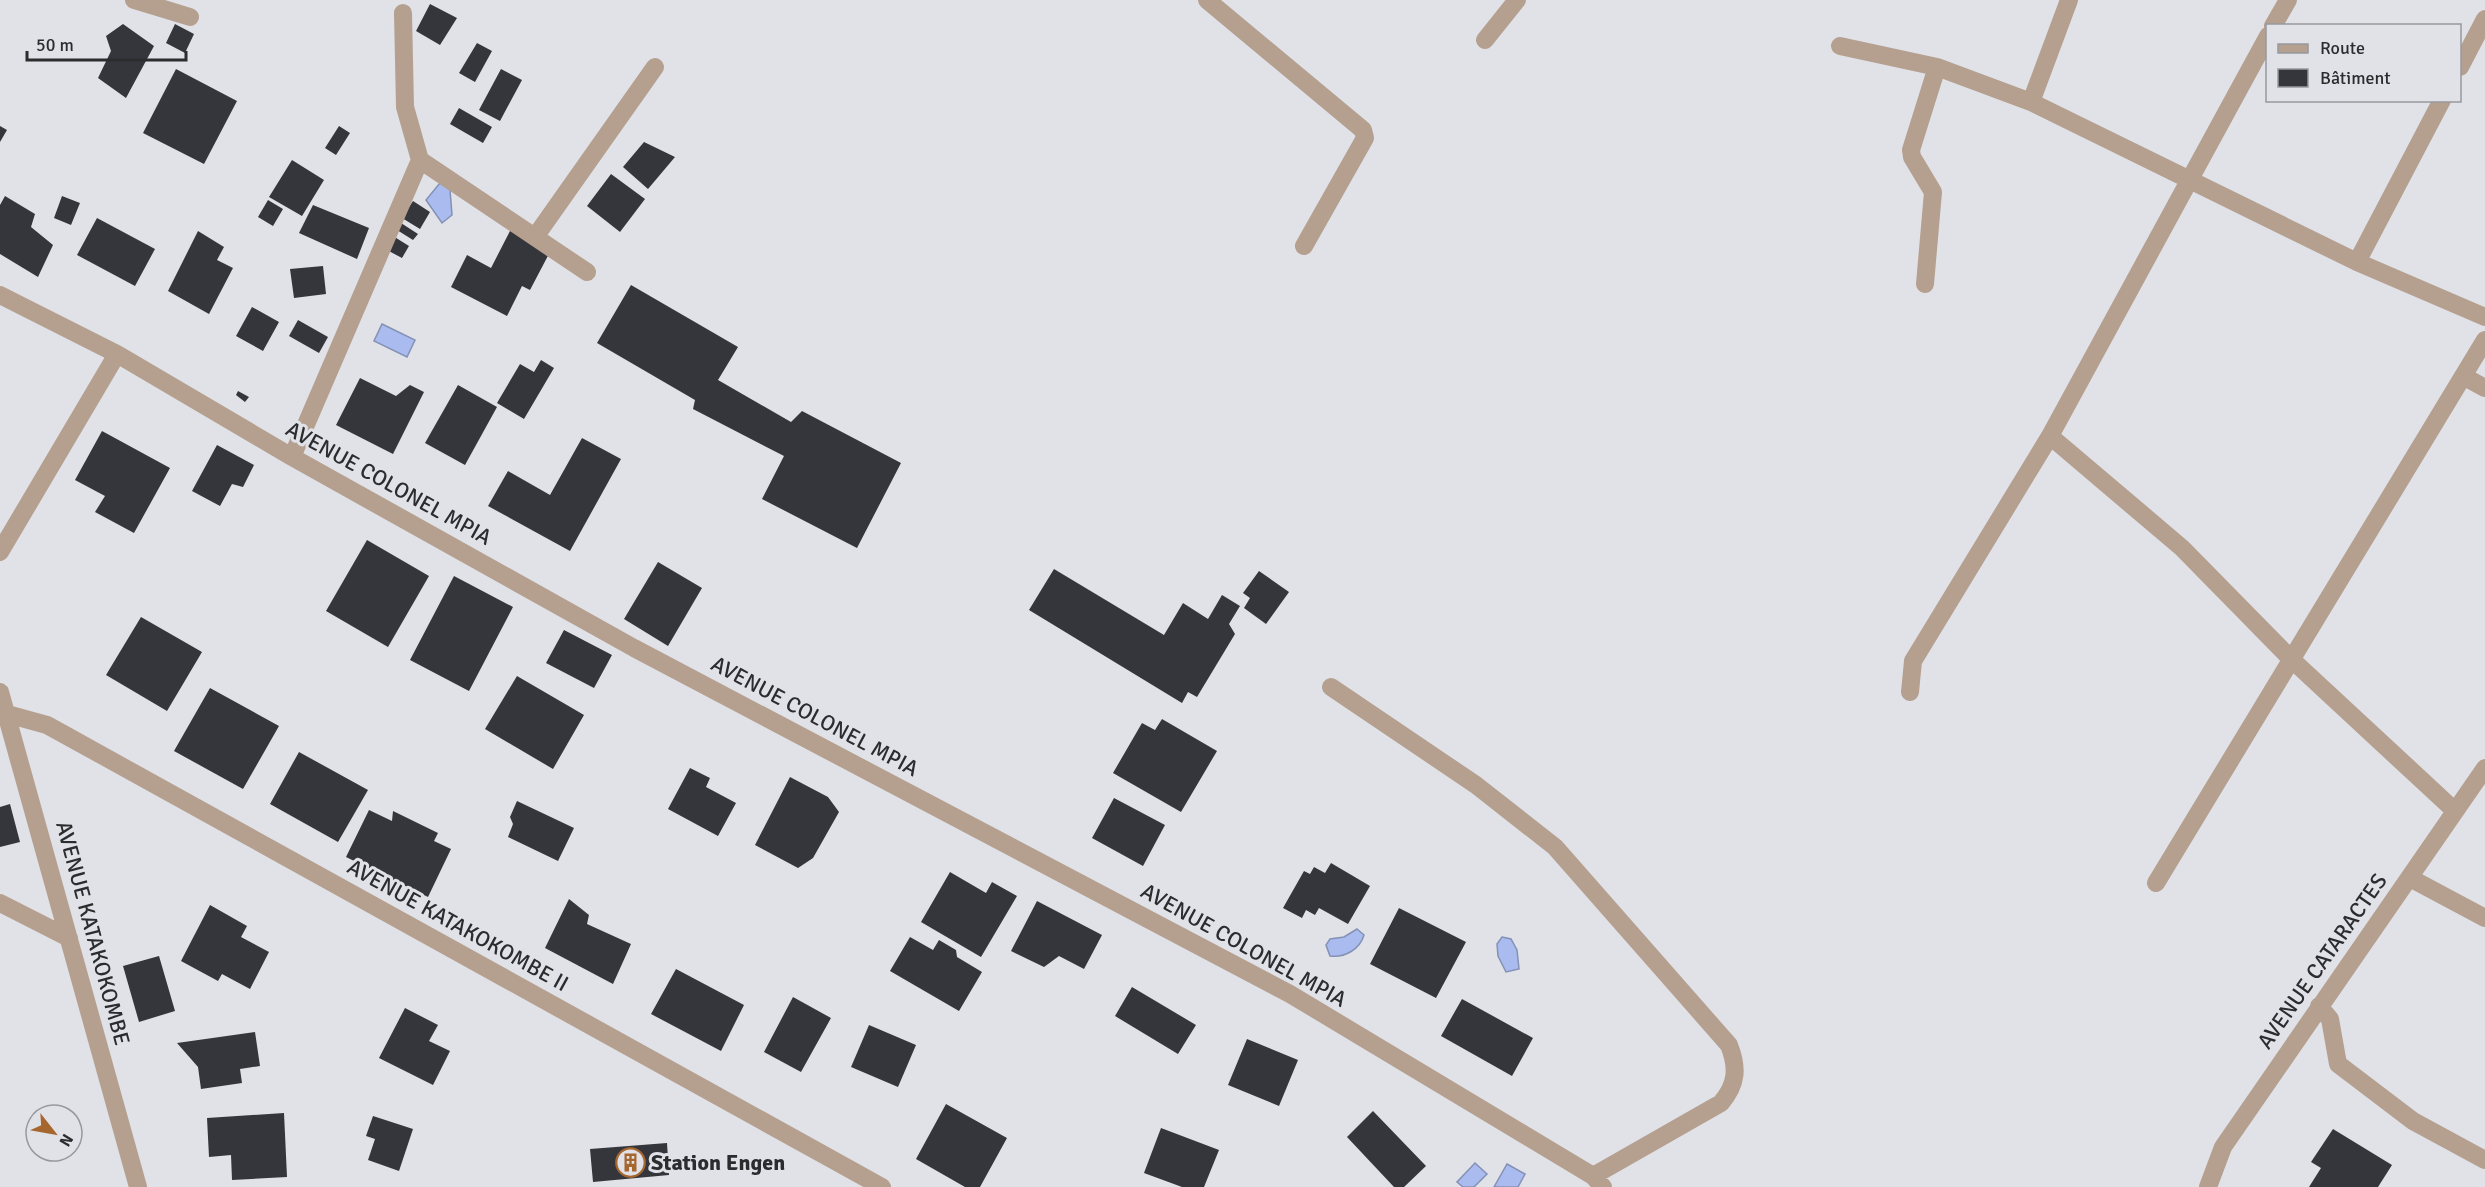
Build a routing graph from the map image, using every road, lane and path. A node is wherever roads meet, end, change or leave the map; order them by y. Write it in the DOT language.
graph roads {
  1 [pos="134,0"];
  2 [pos="1207,0"];
  3 [pos="1517,0"];
  4 [pos="2069,0"];
  5 [pos="2288,0"];
  6 [pos="403,14"];
  7 [pos="190,17"];
  8 [pos="2485,19"];
  9 [pos="2274,24"];
  10 [pos="1485,40"];
  11 [pos="2266,40"];
  12 [pos="1840,46"];
  13 [pos="2461,65"];
  14 [pos="655,67"];
  15 [pos="1937,67"];
  16 [pos="2031,102"];
  17 [pos="2441,102"];
  18 [pos="420,160"];
  19 [pos="2188,181"];
  20 [pos="535,237"];
  21 [pos="1304,246"];
  22 [pos="2357,262"];
  23 [pos="587,272"];
  24 [pos="1925,284"];
  25 [pos="0,295"];
  26 [pos="2485,317"];
  27 [pos="2485,340"];
  28 [pos="117,354"];
  29 [pos="2463,376"];
  30 [pos="2485,388"];
  31 [pos="2050,436"];
  32 [pos="292,457"];
  33 [pos="0,552"];
  34 [pos="2290,658"];
  35 [pos="1331,687"];
  36 [pos="0,692"];
  37 [pos="1910,692"];
  38 [pos="7,714"];
  39 [pos="2485,768"];
  40 [pos="2455,811"];
  41 [pos="2410,878"];
  42 [pos="2156,883"];
  43 [pos="0,903"];
  44 [pos="2485,918"];
  45 [pos="69,938"];
  46 [pos="2319,1006"];
  47 [pos="2485,1160"];
  48 [pos="1598,1182"];
  49 [pos="138,1187"];
  50 [pos="882,1187"];
  51 [pos="2208,1187"];
  1 -- 7 [label="street"];
  2 -- 21 [label="street"];
  3 -- 10 [label="street"];
  4 -- 16 [label="street"];
  5 -- 9 [label="street"];
  6 -- 18 [label="street"];
  8 -- 13 [label="street"];
  11 -- 19 [label="street"];
  12 -- 15 [label="street"];
  14 -- 20 [label="street"];
  15 -- 16 [label="street"];
  15 -- 24 [label="street"];
  16 -- 19 [label="street"];
  17 -- 22 [label="street"];
  18 -- 20 [label="street"];
  18 -- 32 [label="street"];
  19 -- 22 [label="street"];
  19 -- 31 [label="street"];
  20 -- 23 [label="street"];
  22 -- 26 [label="street"];
  25 -- 28 [label="street, AVENUE COLONEL MPIA"];
  27 -- 29 [label="street"];
  28 -- 32 [label="street, AVENUE COLONEL MPIA"];
  28 -- 33 [label="street"];
  29 -- 30 [label="street"];
  29 -- 34 [label="street"];
  31 -- 34 [label="street"];
  31 -- 37 [label="street"];
  32 -- 48 [label="street, AVENUE COLONEL MPIA"];
  34 -- 40 [label="street"];
  34 -- 42 [label="street"];
  35 -- 48 [label="street"];
  36 -- 38 [label="street, AVENUE KATAKOKOMBE"];
  38 -- 45 [label="street, AVENUE KATAKOKOMBE"];
  38 -- 50 [label="street, AVENUE KATAKOKOMBE II"];
  39 -- 40 [label="street, AVENUE CATARACTES"];
  40 -- 41 [label="street, AVENUE CATARACTES"];
  41 -- 44 [label="street"];
  41 -- 46 [label="street, AVENUE CATARACTES"];
  43 -- 45 [label="street"];
  45 -- 49 [label="street, AVENUE KATAKOKOMBE"];
  46 -- 47 [label="street"];
  46 -- 51 [label="street, AVENUE CATARACTES"];
}
